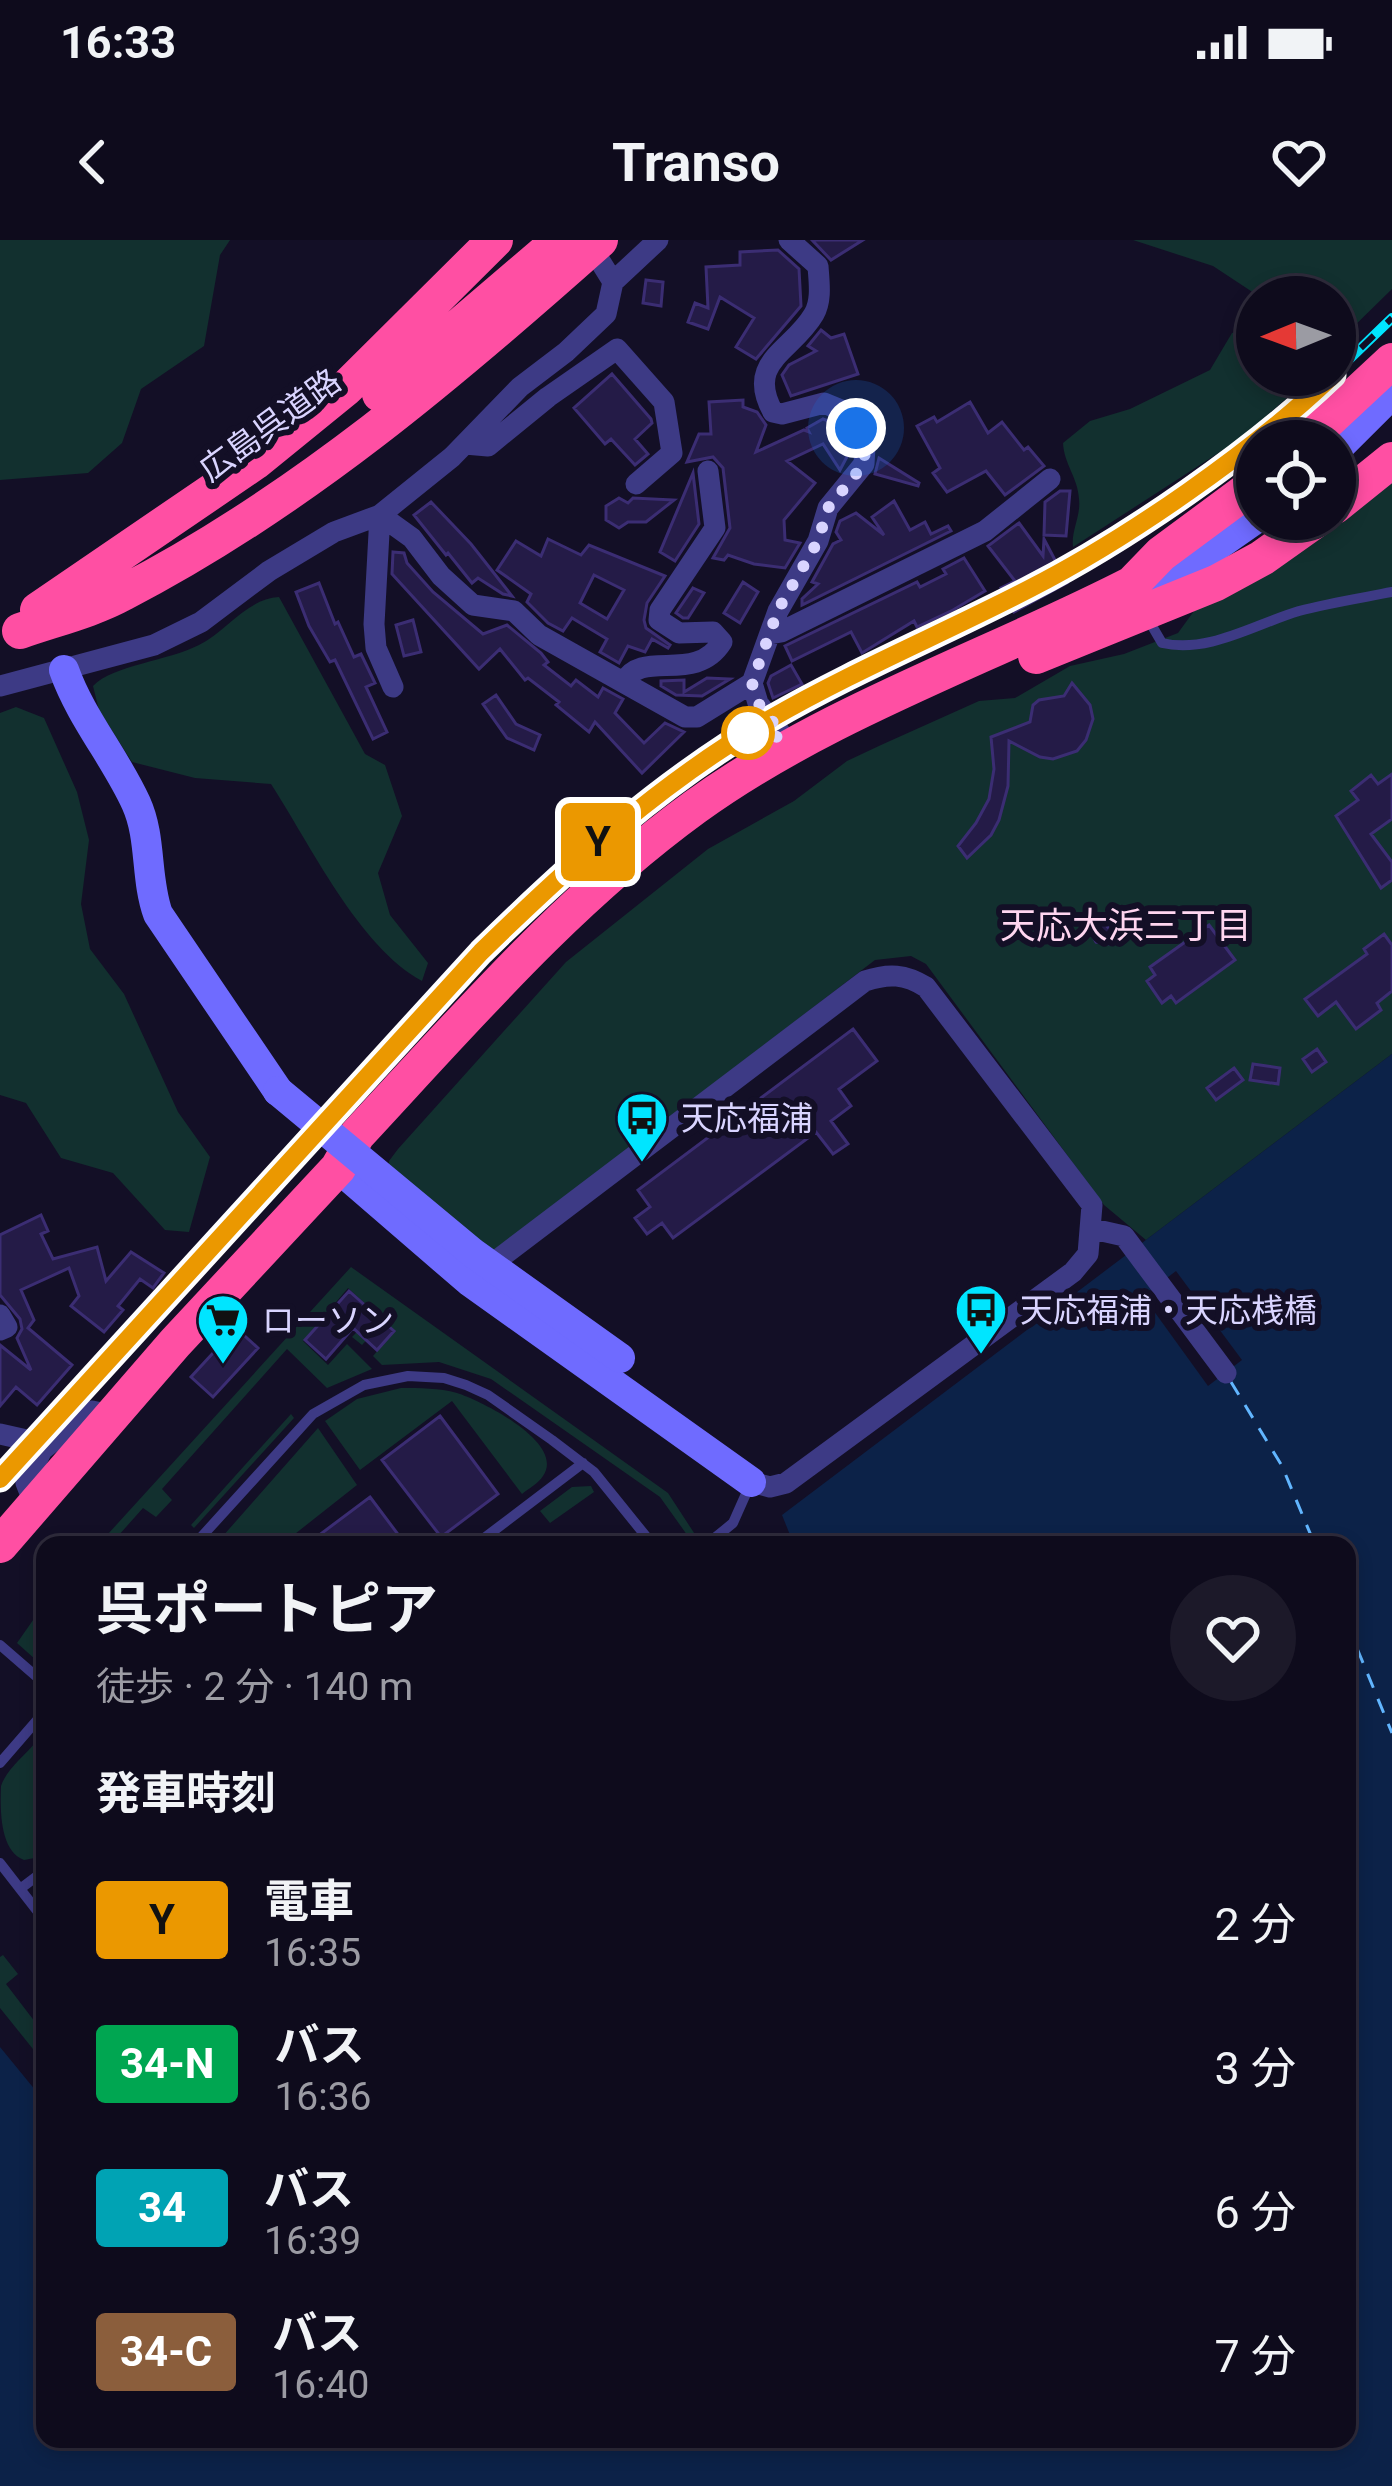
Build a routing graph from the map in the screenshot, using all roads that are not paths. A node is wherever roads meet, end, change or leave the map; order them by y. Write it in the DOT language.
graph roads {
  1 [pos="495,240"];
  2 [pos="560,240"];
  3 [pos="658,240"];
  4 [pos="789,240"];
  5 [pos="600,250"];
  6 [pos="613,282"];
  7 [pos="1392,361"];
  8 [pos="1384,402"];
  9 [pos="1329,420"];
  10 [pos="1356,430"];
  11 [pos="465,444"];
  12 [pos="1392,460"];
  13 [pos="708,471"];
  14 [pos="1050,479"];
  15 [pos="636,484"];
  16 [pos="1356,489"];
  17 [pos="1236,499"];
  18 [pos="380,515"];
  19 [pos="1236,533"];
  20 [pos="1288,540"];
  21 [pos="1392,592"];
  22 [pos="1138,598"];
  23 [pos="770,634"];
  24 [pos="7,635"];
  25 [pos="64,670"];
  26 [pos="623,682"];
  27 [pos="752,683"];
  28 [pos="0,686"];
  29 [pos="393,687"];
  30 [pos="838,724"];
  31 [pos="782,734"];
  32 [pos="757,769"];
  33 [pos="338,1168"];
  34 [pos="1093,1229"];
  35 [pos="470,1281"];
  36 [pos="0,1315"];
  37 [pos="0,1330"];
  38 [pos="1226,1372"];
  39 [pos="634,1397"];
  40 [pos="111,1415"];
  41 [pos="0,1434"];
  42 [pos="42,1450"];
  43 [pos="583,1463"];
  44 [pos="751,1482"];
  45 [pos="35,1506"];
  46 [pos="202,1536"];
  47 [pos="487,1536"];
  48 [pos="645,1536"];
  49 [pos="717,1536"];
  50 [pos="0,1545"];
  51 [pos="0,1645"];
  52 [pos="36,1676"];
  53 [pos="36,1721"];
  54 [pos="0,1763"];
  55 [pos="0,1863"];
  56 [pos="36,1877"];
  57 [pos="20,1889"];
  58 [pos="36,1910"];
  1 -- 24 [label="highway"];
  2 -- 24 [label="highway, 広島呉道路"];
  3 -- 6 [label="street"];
  4 -- 23 [label="street"];
  5 -- 6 [label="street"];
  5 -- 24 [label="highway"];
  6 -- 11 [label="street"];
  7 -- 9 [label="highway"];
  8 -- 10 [label="street"];
  11 -- 15 [label="street"];
  11 -- 18 [label="street"];
  12 -- 16 [label="highway"];
  13 -- 26 [label="street"];
  14 -- 23 [label="street"];
  17 -- 22 [label="highway"];
  18 -- 25 [label="street"];
  18 -- 26 [label="street"];
  18 -- 29 [label="street"];
  19 -- 22 [label="street"];
  20 -- 22 [label="highway"];
  21 -- 22 [label="lane"];
  22 -- 30 [label="highway"];
  22 -- 33 [label="highway"];
  23 -- 27 [label="street"];
  25 -- 28 [label="street"];
  25 -- 39 [label="street, bridge"];
  26 -- 27 [label="street"];
  27 -- 31 [label="street"];
  30 -- 31 [label="street"];
  30 -- 32 [label="highway"];
  31 -- 32 [label="street"];
  32 -- 33 [label="highway"];
  33 -- 35 [label="street"];
  33 -- 40 [label="highway"];
  34 -- 35 [label="street"];
  34 -- 38 [label="street"];
  34 -- 44 [label="street"];
  35 -- 39 [label="street"];
  36 -- 37 [label="street"];
  39 -- 44 [label="street"];
  40 -- 42 [label="street"];
  40 -- 45 [label="highway"];
  41 -- 42 [label="street"];
  42 -- 45 [label="street"];
  43 -- 46 [label="lane"];
  43 -- 47 [label="lane"];
  43 -- 48 [label="lane"];
  44 -- 49 [label="lane"];
  45 -- 50 [label="highway"];
  51 -- 52 [label="lane"];
  53 -- 54 [label="lane"];
  55 -- 57 [label="lane"];
  56 -- 57 [label="lane"];
  57 -- 58 [label="lane"];
}
